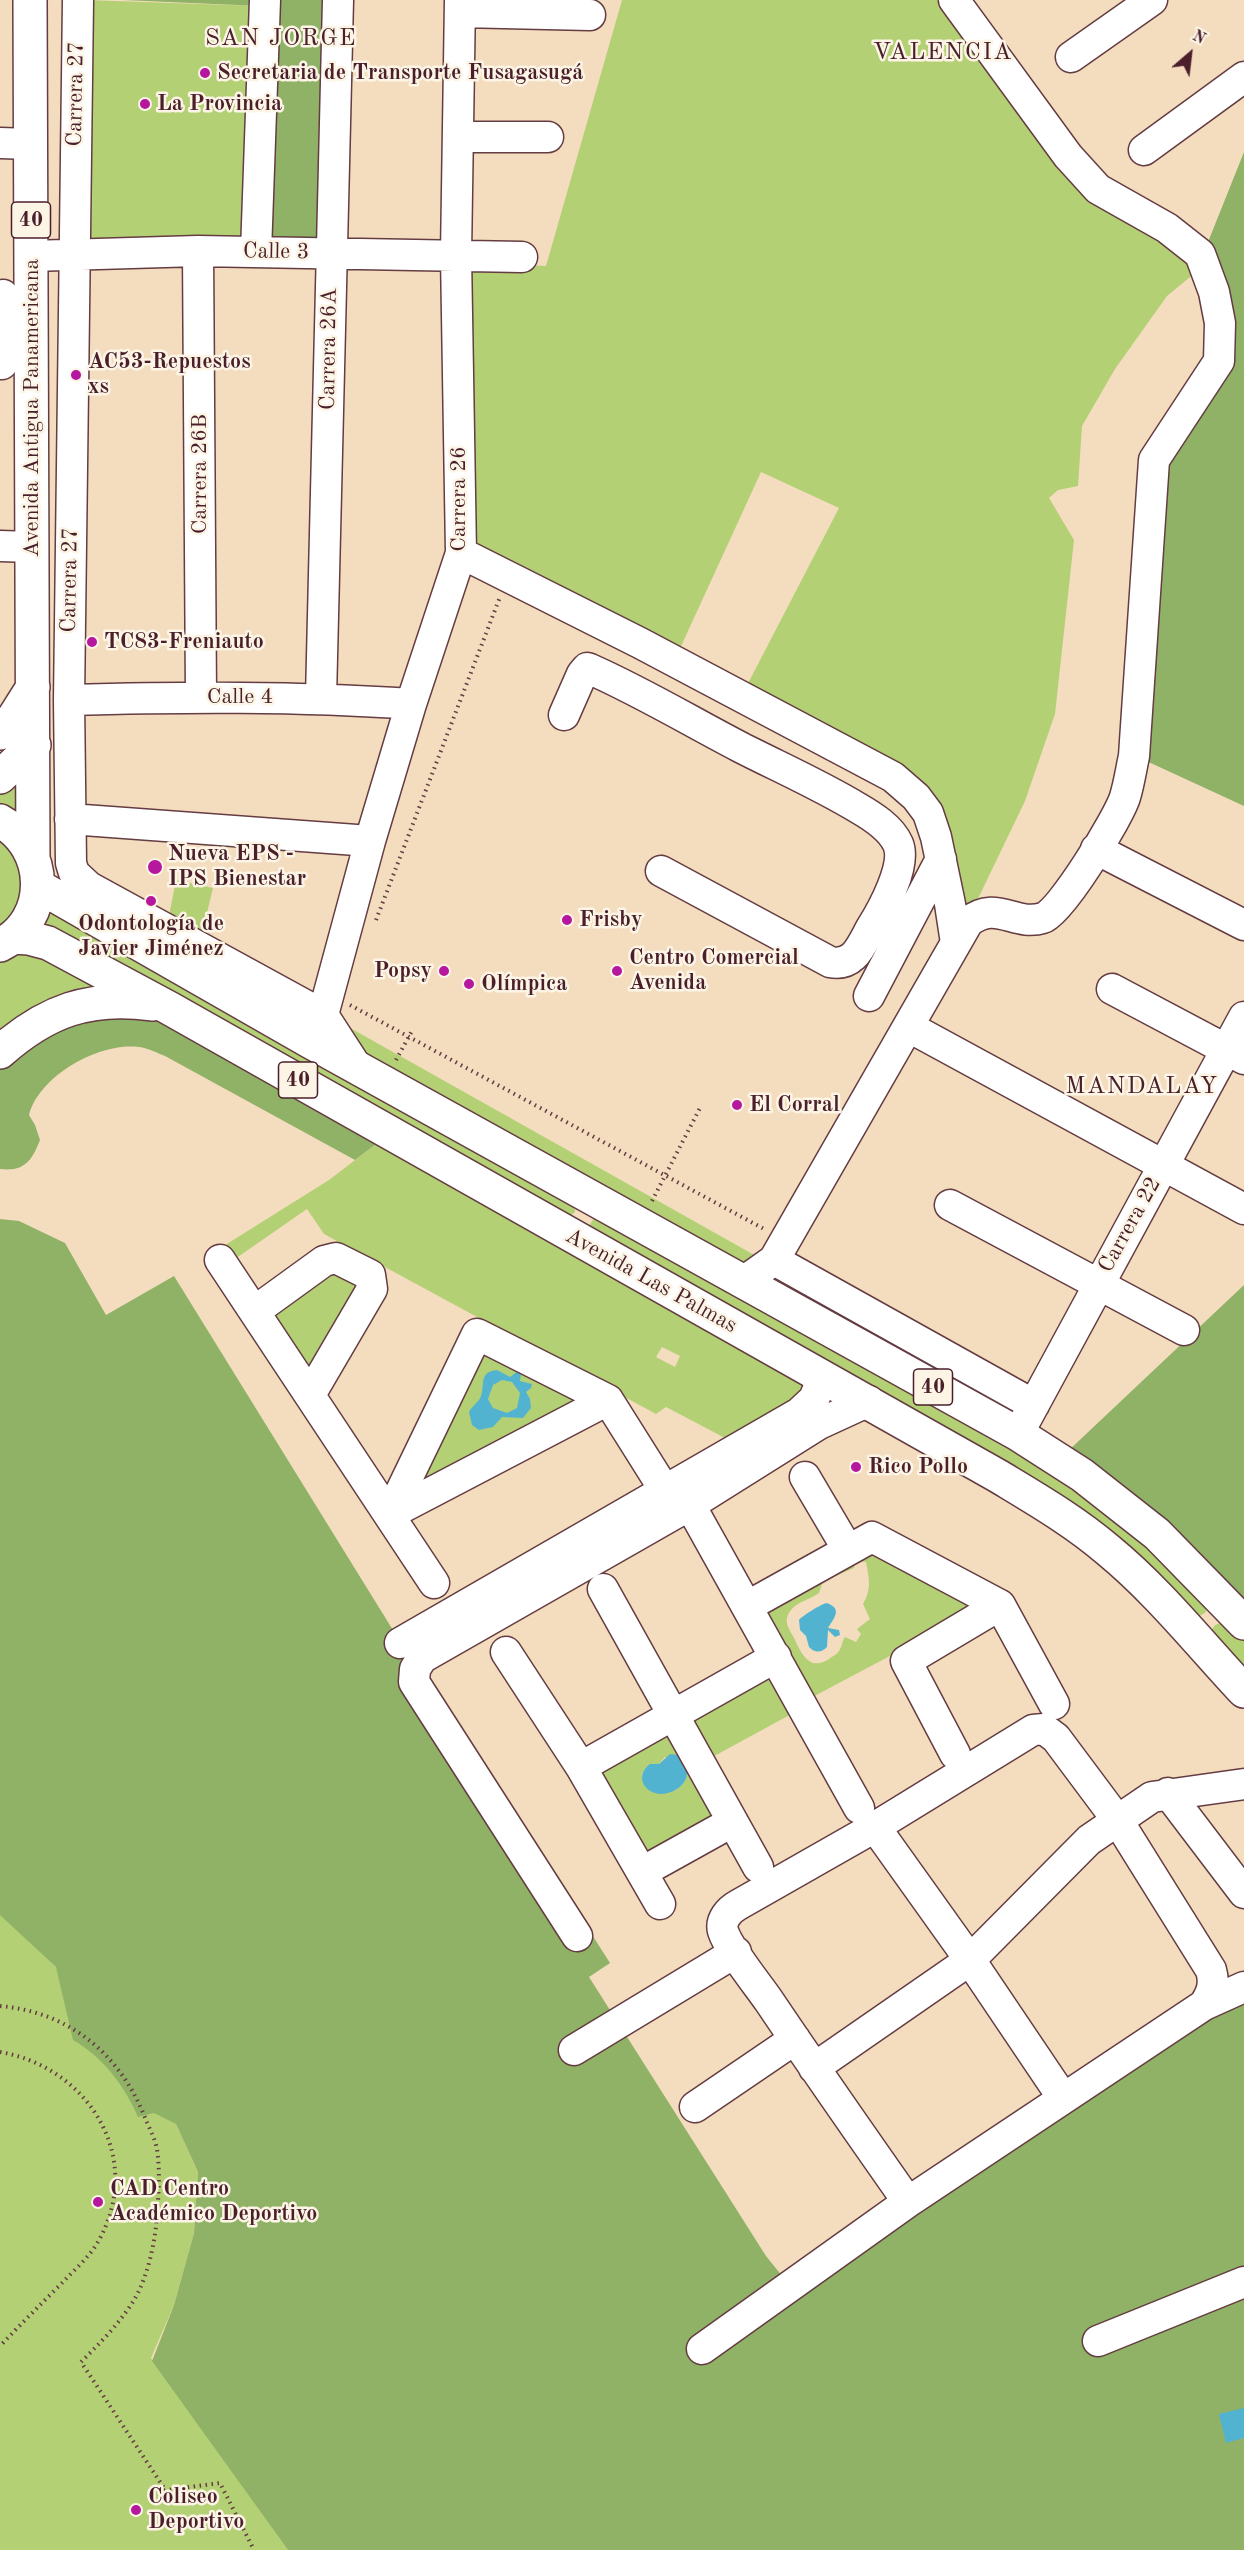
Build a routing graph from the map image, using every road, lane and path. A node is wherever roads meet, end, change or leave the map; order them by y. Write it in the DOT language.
graph roads {
  1 [pos="30,0"];
  2 [pos="78,0"];
  3 [pos="265,0"];
  4 [pos="338,0"];
  5 [pos="954,0"];
  6 [pos="1152,0"];
  7 [pos="460,6"];
  8 [pos="590,15"];
  9 [pos="1071,57"];
  10 [pos="1244,77"];
  11 [pos="458,137"];
  12 [pos="549,137"];
  13 [pos="15,144"];
  14 [pos="1144,150"];
  15 [pos="198,251"];
  16 [pos="256,252"];
  17 [pos="331,253"];
  18 [pos="74,254"];
  19 [pos="456,255"];
  20 [pos="31,256"];
  21 [pos="522,257"];
  22 [pos="11,296"];
  23 [pos="0,332"];
  24 [pos="11,364"];
  25 [pos="0,546"];
  26 [pos="32,547"];
  27 [pos="461,554"];
  28 [pos="508,577"];
  29 [pos="640,644"];
  30 [pos="33,687"];
  31 [pos="201,697"];
  32 [pos="321,698"];
  33 [pos="69,700"];
  34 [pos="411,704"];
  35 [pos="665,705"];
  36 [pos="564,715"];
  37 [pos="0,733"];
  38 [pos="34,745"];
  39 [pos="0,777"];
  40 [pos="834,795"];
  41 [pos="916,796"];
  42 [pos="70,819"];
  43 [pos="0,821"];
  44 [pos="370,841"];
  45 [pos="1096,849"];
  46 [pos="941,859"];
  47 [pos="36,872"];
  48 [pos="661,872"];
  49 [pos="374,925"];
  50 [pos="1244,925"];
  51 [pos="6,941"];
  52 [pos="956,943"];
  53 [pos="1112,989"];
  54 [pos="869,996"];
  55 [pos="168,1008"];
  56 [pos="320,1016"];
  57 [pos="1244,1017"];
  58 [pos="909,1027"];
  59 [pos="413,1029"];
  60 [pos="408,1037"];
  61 [pos="0,1052"];
  62 [pos="1235,1054"];
  63 [pos="370,1073"];
  64 [pos="701,1106"];
  65 [pos="1163,1165"];
  66 [pos="665,1175"];
  67 [pos="589,1197"];
  68 [pos="950,1205"];
  69 [pos="1244,1209"];
  70 [pos="640,1224"];
  71 [pos="577,1239"];
  72 [pos="779,1250"];
  73 [pos="220,1260"];
  74 [pos="743,1282"];
  75 [pos="1097,1284"];
  76 [pos="773,1298"];
  77 [pos="255,1311"];
  78 [pos="1184,1330"];
  79 [pos="823,1377"];
  80 [pos="310,1395"];
  81 [pos="608,1400"];
  82 [pos="869,1401"];
  83 [pos="1034,1405"];
  84 [pos="1018,1434"];
  85 [pos="805,1477"];
  86 [pos="664,1489"];
  87 [pos="690,1505"];
  88 [pos="390,1514"];
  89 [pos="848,1550"];
  90 [pos="434,1583"];
  91 [pos="603,1589"];
  92 [pos="1000,1605"];
  93 [pos="748,1606"];
  94 [pos="1235,1614"];
  95 [pos="1191,1634"];
  96 [pos="400,1643"];
  97 [pos="506,1652"];
  98 [pos="776,1657"];
  99 [pos="1244,1691"];
  100 [pos="1054,1704"];
  101 [pos="675,1714"];
  102 [pos="955,1754"];
  103 [pos="581,1767"];
  104 [pos="1244,1784"];
  105 [pos="1167,1793"];
  106 [pos="867,1818"];
  107 [pos="1118,1821"];
  108 [pos="732,1822"];
  109 [pos="758,1867"];
  110 [pos="642,1872"];
  111 [pos="1244,1893"];
  112 [pos="660,1904"];
  113 [pos="578,1936"];
  114 [pos="736,1952"];
  115 [pos="970,1960"];
  116 [pos="1244,1987"];
  117 [pos="1204,2005"];
  118 [pos="0,2006"];
  119 [pos="795,2039"];
  120 [pos="574,2050"];
  121 [pos="0,2052"];
  122 [pos="814,2068"];
  123 [pos="1062,2098"];
  124 [pos="695,2107"];
  125 [pos="908,2202"];
  126 [pos="1244,2282"];
  127 [pos="1098,2341"];
  128 [pos="0,2346"];
  129 [pos="702,2349"];
  130 [pos="166,2491"];
  131 [pos="152,2492"];
  132 [pos="254,2550"];
  1 -- 13 [label="main road, Avenida Antigua Panamericana / 40"];
  2 -- 18 [label="street, Carrera 27"];
  3 -- 16 [label="street"];
  4 -- 17 [label="street, Carrera 26A"];
  5 -- 45 [label="street"];
  6 -- 9 [label="street"];
  7 -- 8 [label="street"];
  7 -- 11 [label="street, Carrera 26"];
  10 -- 14 [label="street"];
  11 -- 12 [label="street"];
  11 -- 19 [label="street, Carrera 26"];
  13 -- 20 [label="main road, Avenida Antigua Panamericana / 40"];
  15 -- 16 [label="street, Calle 3"];
  15 -- 18 [label="street, Calle 3"];
  15 -- 31 [label="street, Carrera 26B"];
  16 -- 17 [label="street, Calle 3"];
  17 -- 19 [label="street, Calle 3"];
  17 -- 32 [label="street, Carrera 26A"];
  18 -- 20 [label="street, Calle 3"];
  18 -- 33 [label="street, Carrera 27"];
  19 -- 21 [label="street, Calle 3"];
  19 -- 27 [label="street, Carrera 26"];
  20 -- 22 [label="main road, Avenida Antigua Panamericana / 40"];
  22 -- 23 [label="street"];
  22 -- 24 [label="main road, Avenida Antigua Panamericana / 40"];
  23 -- 24 [label="street"];
  24 -- 26 [label="main road, Avenida Antigua Panamericana / 40"];
  25 -- 26 [label="street"];
  26 -- 30 [label="main road, Avenida Antigua Panamericana / 40"];
  27 -- 28 [label="street"];
  27 -- 34 [label="street, Carrera 26"];
  28 -- 29 [label="street"];
  28 -- 49 [label="path"];
  29 -- 35 [label="street"];
  29 -- 41 [label="street"];
  30 -- 37 [label="main road"];
  30 -- 38 [label="main road, Avenida Antigua Panamericana / 40"];
  31 -- 32 [label="street, Calle 4"];
  31 -- 33 [label="street, Calle 4"];
  32 -- 34 [label="street, Calle 4"];
  33 -- 42 [label="street, Carrera 27"];
  34 -- 44 [label="street, Carrera 26"];
  35 -- 36 [label="street"];
  35 -- 40 [label="street"];
  38 -- 39 [label="main road"];
  38 -- 47 [label="main road, Avenida Antigua Panamericana / 40"];
  40 -- 41 [label="street"];
  40 -- 48 [label="street"];
  41 -- 46 [label="street"];
  42 -- 44 [label="street"];
  42 -- 56 [label="street, Carrera 27"];
  43 -- 47 [label="main road, 40"];
  44 -- 56 [label="street, Carrera 26"];
  45 -- 50 [label="street"];
  45 -- 52 [label="street"];
  46 -- 52 [label="street"];
  46 -- 54 [label="street"];
  47 -- 51 [label="main road, 40"];
  47 -- 56 [label="main road, Avenida Las Palmas / 40"];
  51 -- 55 [label="main road, Avenida Las Palmas / 40"];
  52 -- 58 [label="street"];
  53 -- 62 [label="street"];
  55 -- 61 [label="main road"];
  55 -- 71 [label="main road, Avenida Las Palmas / 40"];
  56 -- 60 [label="path"];
  56 -- 63 [label="main road, Avenida Las Palmas / 40"];
  57 -- 62 [label="street, Carrera 22"];
  58 -- 65 [label="street"];
  58 -- 72 [label="street"];
  59 -- 60 [label="path"];
  60 -- 63 [label="path"];
  60 -- 66 [label="path"];
  62 -- 65 [label="street, Carrera 22"];
  63 -- 67 [label="main road, Avenida Las Palmas / 40"];
  64 -- 66 [label="path"];
  65 -- 69 [label="street"];
  65 -- 75 [label="street, Carrera 22"];
  66 -- 70 [label="path"];
  66 -- 72 [label="path"];
  67 -- 70 [label="main road, Avenida Las Palmas / 40"];
  67 -- 71 [label="main road"];
  68 -- 75 [label="street"];
  70 -- 74 [label="main road, Avenida Las Palmas / 40"];
  71 -- 79 [label="main road, Avenida Las Palmas / 40"];
  72 -- 74 [label="street"];
  72 -- 76 [label="street"];
  72 -- 83 [label="street"];
  73 -- 77 [label="street"];
  74 -- 76 [label="main road, Avenida Las Palmas / 40"];
  75 -- 78 [label="street"];
  75 -- 83 [label="street, Carrera 22"];
  76 -- 84 [label="main road, Avenida Las Palmas / 40"];
  77 -- 80 [label="street"];
  77 -- 80 [label="street"];
  79 -- 82 [label="main road, Avenida Las Palmas / 40"];
  79 -- 86 [label="street"];
  80 -- 88 [label="street"];
  81 -- 86 [label="street"];
  81 -- 88 [label="street"];
  81 -- 88 [label="street"];
  82 -- 87 [label="street"];
  82 -- 95 [label="main road, Avenida Las Palmas / 40"];
  83 -- 84 [label="street, Carrera 22"];
  84 -- 94 [label="main road, Avenida Las Palmas / 40"];
  85 -- 89 [label="street"];
  86 -- 96 [label="street"];
  87 -- 93 [label="street"];
  87 -- 113 [label="street"];
  88 -- 90 [label="street"];
  89 -- 92 [label="street"];
  89 -- 93 [label="street"];
  91 -- 101 [label="street"];
  92 -- 100 [label="street"];
  92 -- 102 [label="street"];
  93 -- 98 [label="street"];
  94 -- 95 [label="main road, 40"];
  95 -- 99 [label="main road, Avenida Las Palmas / 40"];
  97 -- 103 [label="street"];
  98 -- 101 [label="street"];
  98 -- 106 [label="street"];
  101 -- 103 [label="street"];
  101 -- 108 [label="street"];
  103 -- 110 [label="street"];
  104 -- 105 [label="street"];
  105 -- 107 [label="street"];
  105 -- 111 [label="street"];
  106 -- 107 [label="street"];
  106 -- 114 [label="street"];
  106 -- 115 [label="street"];
  107 -- 115 [label="street"];
  107 -- 117 [label="street"];
  108 -- 109 [label="street"];
  108 -- 110 [label="street"];
  110 -- 112 [label="street"];
  114 -- 119 [label="street"];
  114 -- 120 [label="street"];
  115 -- 122 [label="street"];
  115 -- 123 [label="street"];
  116 -- 117 [label="street"];
  117 -- 123 [label="street"];
  118 -- 130 [label="path"];
  119 -- 122 [label="street"];
  119 -- 124 [label="street"];
  121 -- 128 [label="path"];
  122 -- 125 [label="street"];
  123 -- 125 [label="street"];
  125 -- 129 [label="street"];
  126 -- 127 [label="street"];
  130 -- 131 [label="path"];
  130 -- 132 [label="path"];
}
